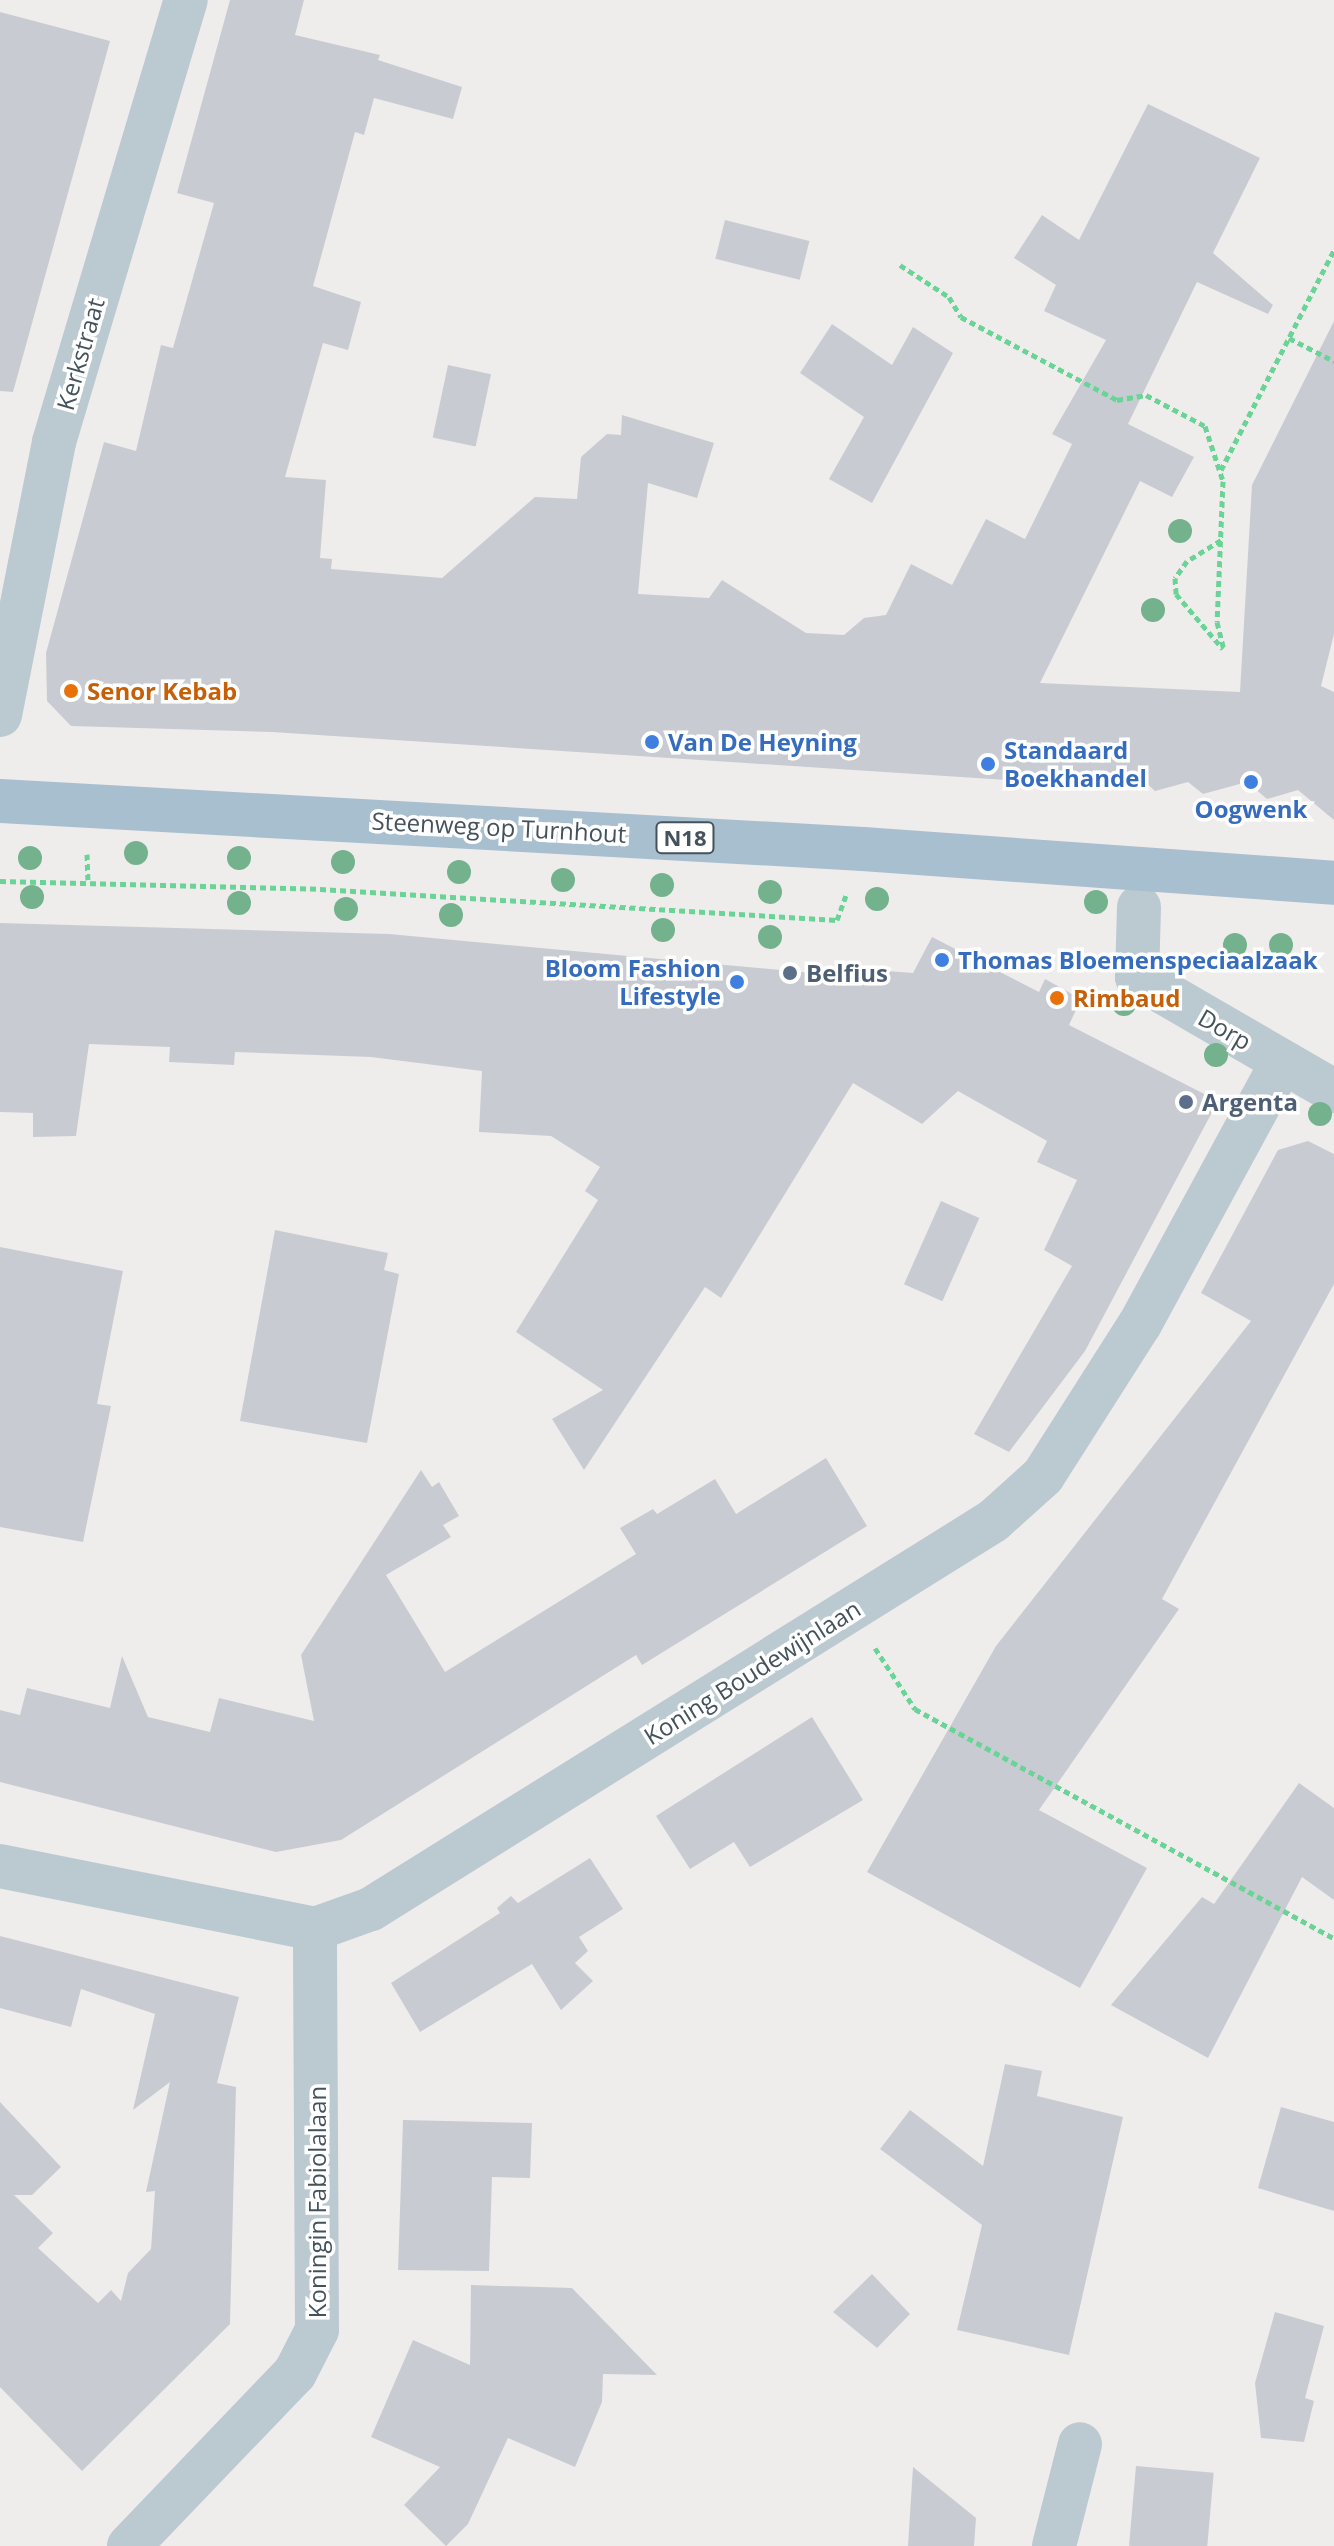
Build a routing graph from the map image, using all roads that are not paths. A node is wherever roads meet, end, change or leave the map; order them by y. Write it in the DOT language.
graph roads {
  1 [pos="186,0"];
  2 [pos="0,715"];
  3 [pos="0,801"];
  4 [pos="1334,883"];
  5 [pos="1140,889"];
  6 [pos="1282,1062"];
  7 [pos="1334,1091"];
  8 [pos="0,1866"];
  9 [pos="315,1929"];
  10 [pos="1080,2444"];
  11 [pos="129,2546"];
  12 [pos="1054,2546"];
  1 -- 2 [label="street, Kerkstraat"];
  3 -- 5 [label="main road, Steenweg op Turnhout / N18"];
  4 -- 5 [label="main road, N18"];
  5 -- 6 [label="street, Dorp"];
  6 -- 7 [label="street, Dorp"];
  6 -- 9 [label="street, Koning Boudewijnlaan"];
  8 -- 9 [label="street"];
  9 -- 11 [label="street, Koningin Fabiolalaan"];
  10 -- 12 [label="street"];
}
